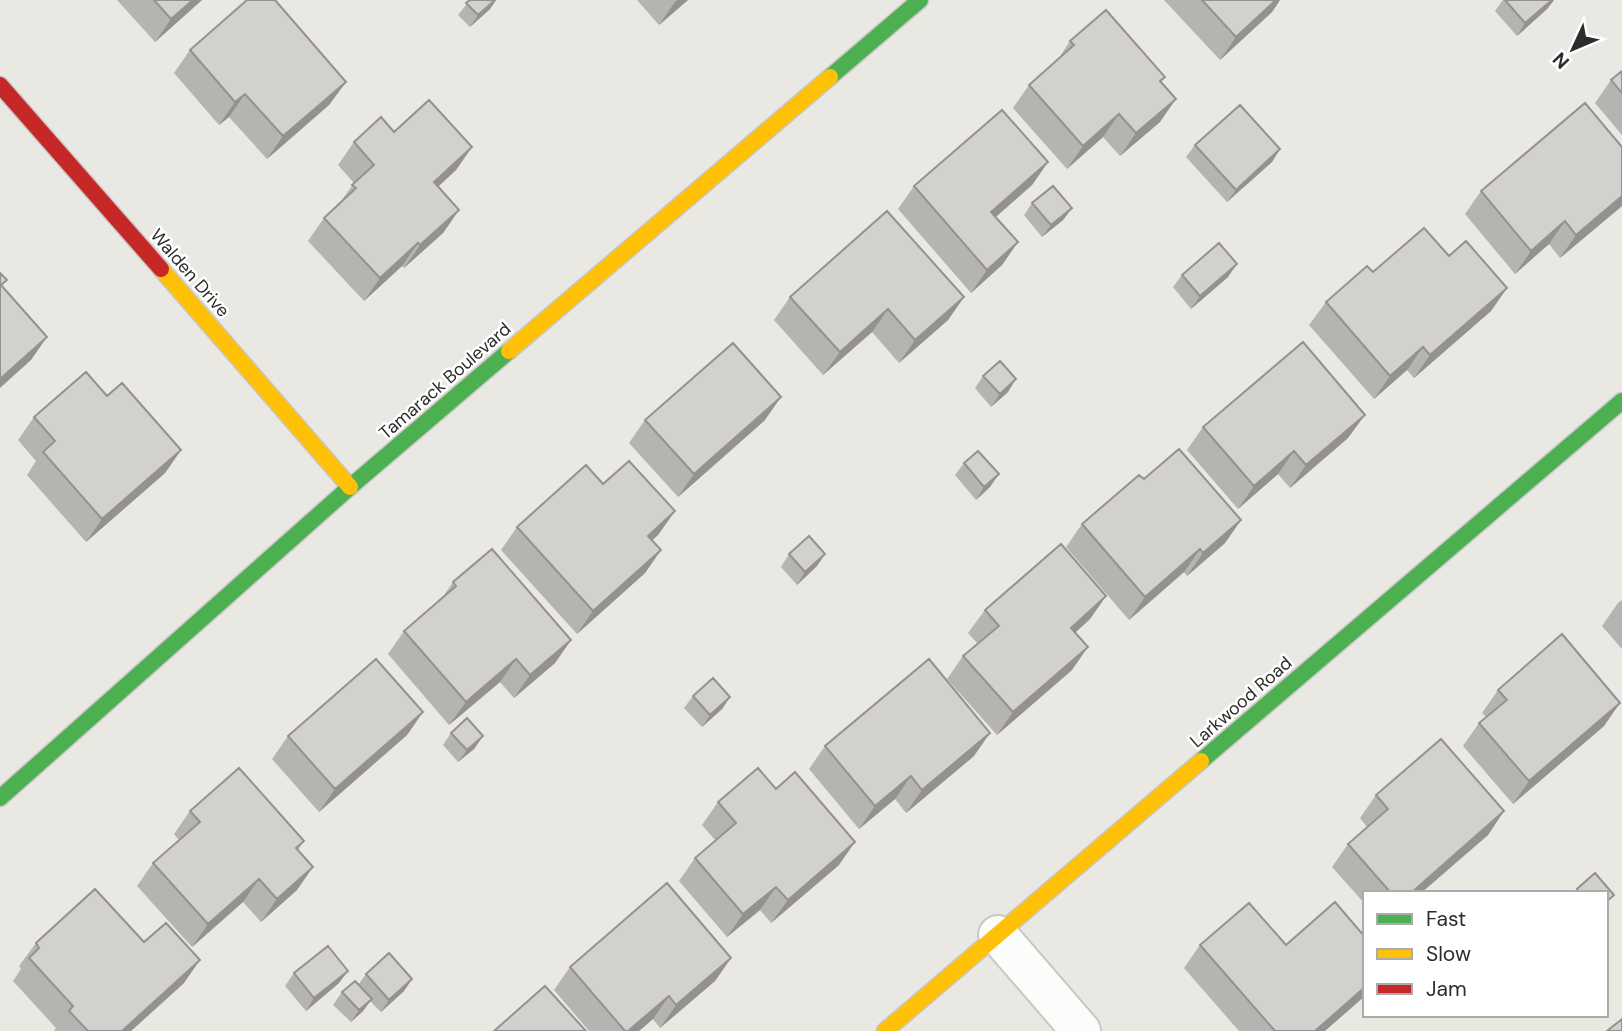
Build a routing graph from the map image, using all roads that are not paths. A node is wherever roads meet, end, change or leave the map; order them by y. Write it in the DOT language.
graph roads {
  1 [pos="920,0"];
  2 [pos="0,85"];
  3 [pos="1622,401"];
  4 [pos="351,487"];
  5 [pos="0,798"];
  6 [pos="998,935"];
  7 [pos="885,1031"];
  8 [pos="1081,1031"];
  1 -- 4 [label="street, Tamarack Boulevard"];
  2 -- 4 [label="street, Walden Drive"];
  3 -- 6 [label="street, Larkwood Road"];
  4 -- 5 [label="street, Tamarack Boulevard"];
  6 -- 7 [label="street, Larkwood Road"];
  6 -- 8 [label="street"];
}
